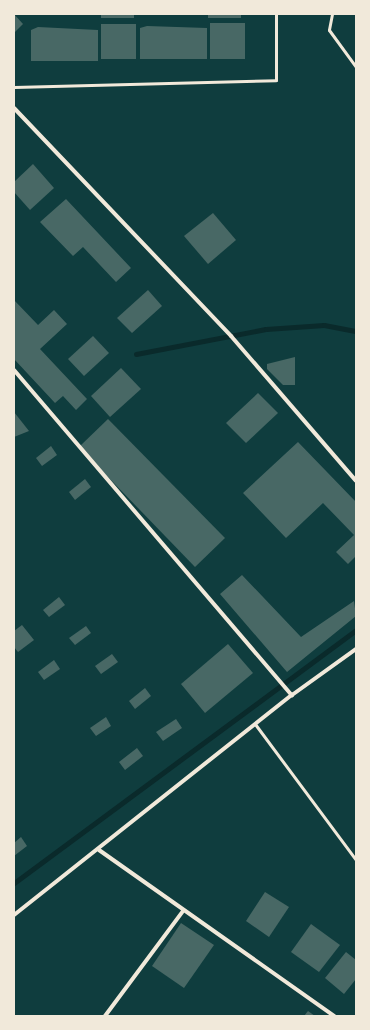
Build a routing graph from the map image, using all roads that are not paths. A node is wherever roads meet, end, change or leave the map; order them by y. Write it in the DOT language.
graph roads {
  1 [pos="276,14"];
  2 [pos="332,14"];
  3 [pos="356,67"];
  4 [pos="14,87"];
  5 [pos="14,108"];
  6 [pos="14,370"];
  7 [pos="356,481"];
  8 [pos="356,650"];
  9 [pos="292,695"];
  10 [pos="255,724"];
  11 [pos="99,850"];
  12 [pos="356,860"];
  13 [pos="183,911"];
  14 [pos="14,915"];
  15 [pos="105,1016"];
  16 [pos="334,1016"];
  1 -- 4 [label="lane"];
  2 -- 3 [label="lane"];
  5 -- 7 [label="street"];
  6 -- 9 [label="street"];
  8 -- 9 [label="street"];
  9 -- 10 [label="street"];
  10 -- 11 [label="street"];
  10 -- 12 [label="lane"];
  11 -- 13 [label="street"];
  11 -- 14 [label="street"];
  13 -- 15 [label="street"];
  13 -- 16 [label="street"];
}
